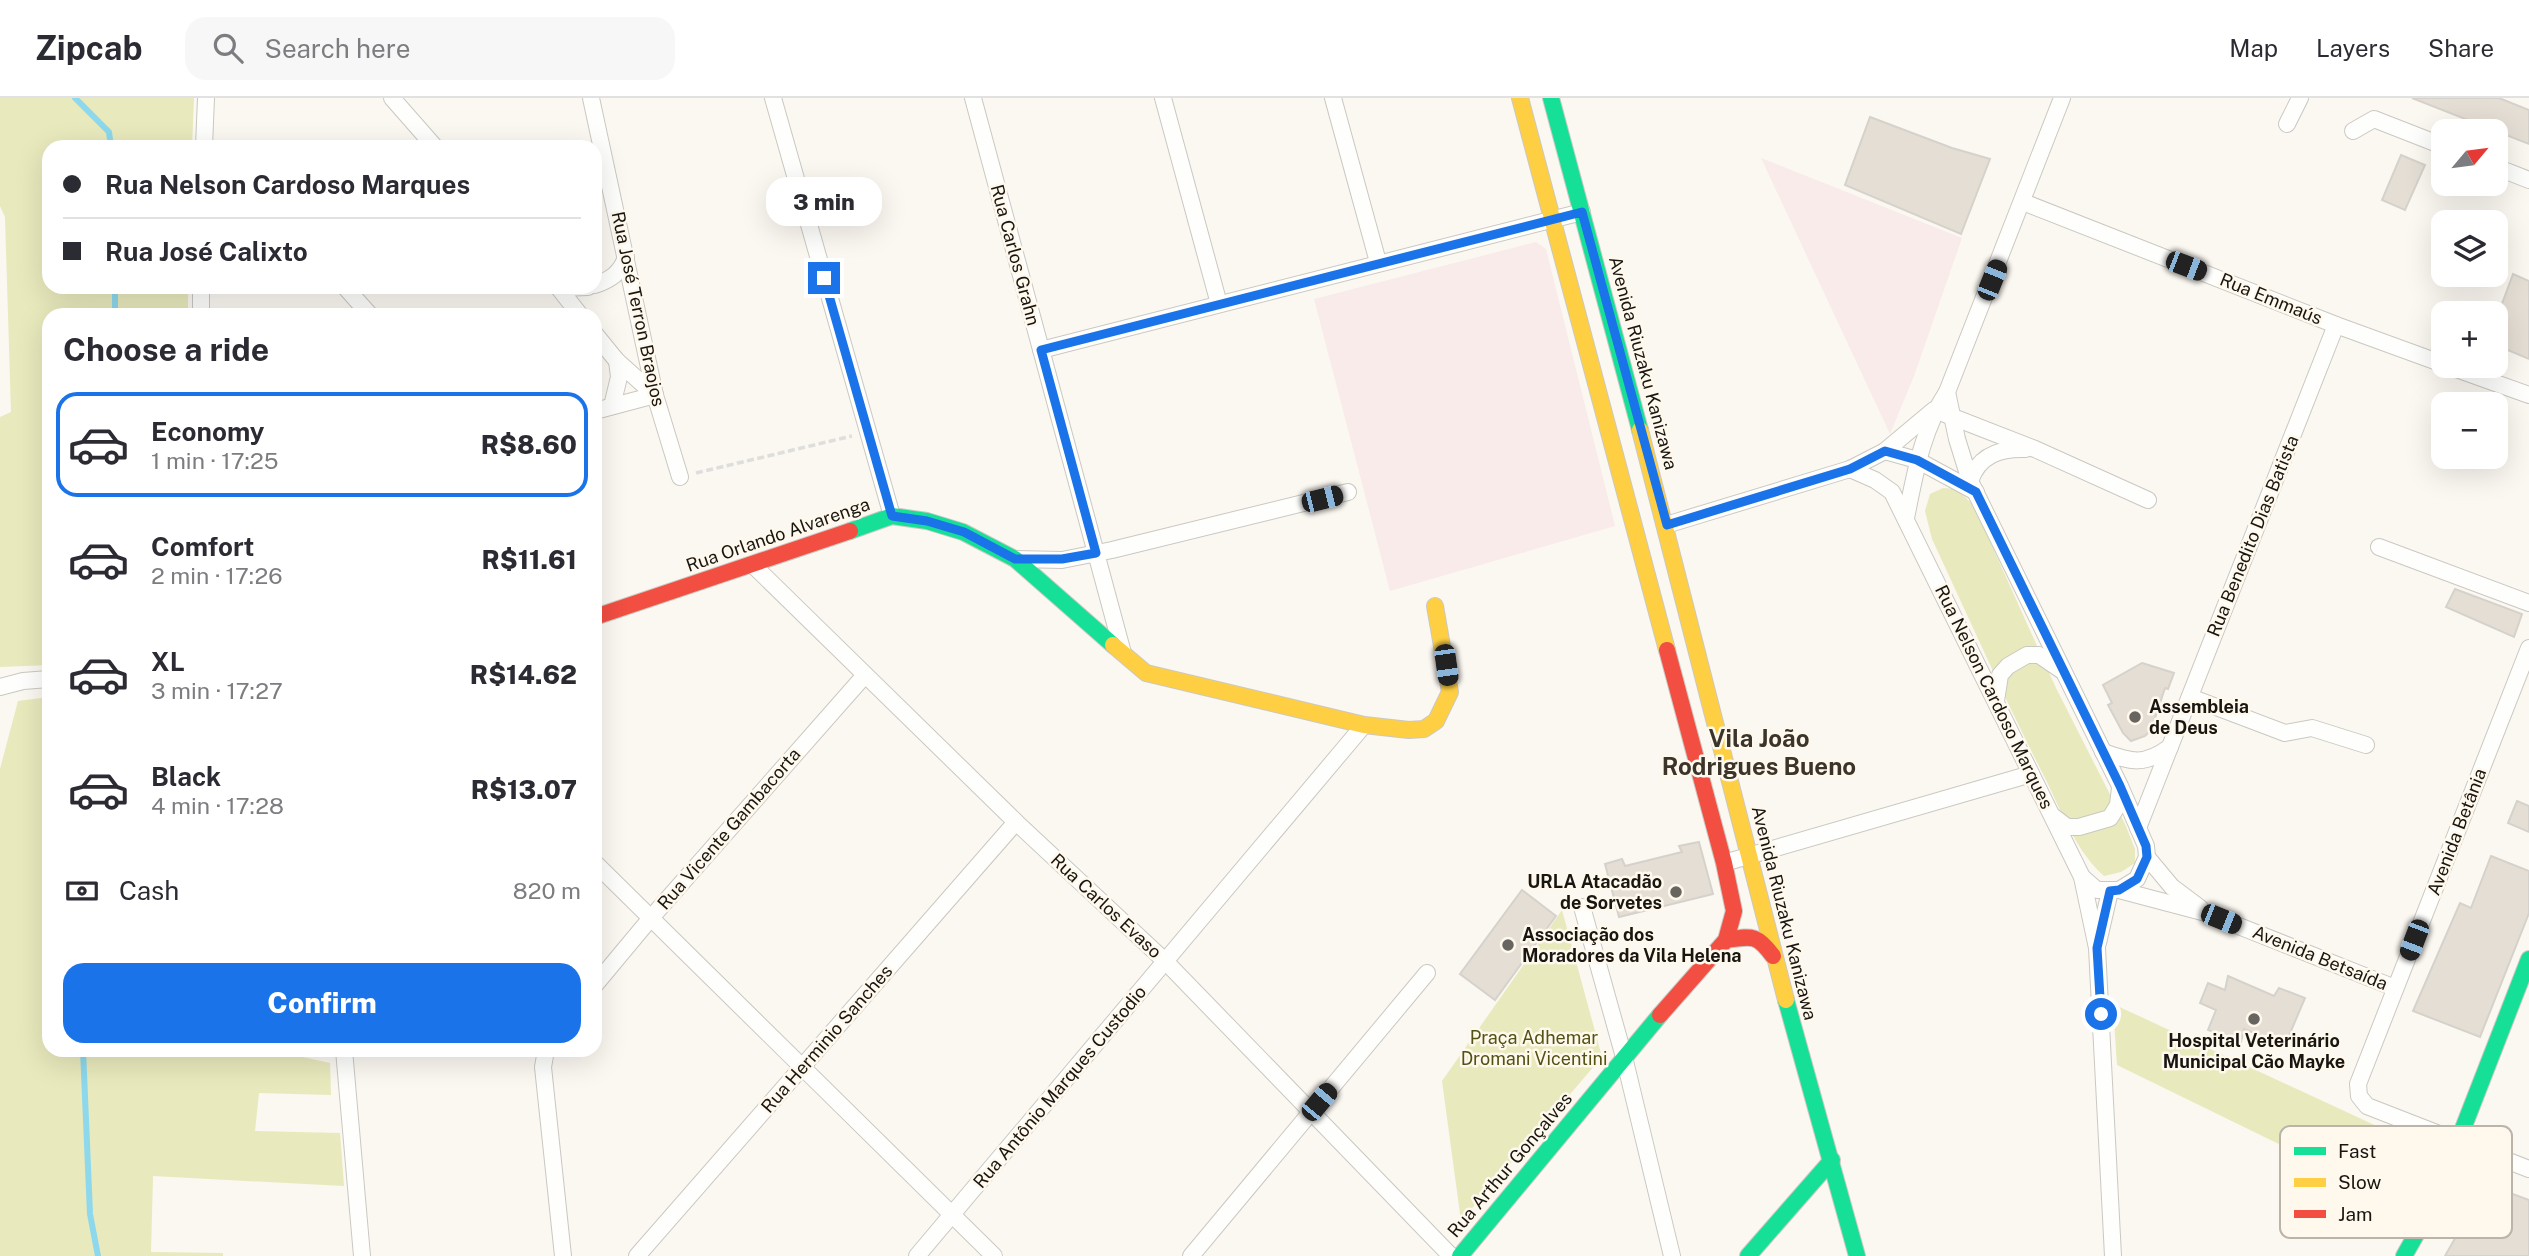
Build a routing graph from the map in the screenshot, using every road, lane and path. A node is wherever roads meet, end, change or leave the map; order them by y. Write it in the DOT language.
graph roads {
  1 [pos="206,98"];
  2 [pos="392,98"];
  3 [pos="591,98"];
  4 [pos="773,98"];
  5 [pos="973,98"];
  6 [pos="1163,98"];
  7 [pos="1333,98"];
  8 [pos="1520,98"];
  9 [pos="1551,98"];
  10 [pos="2062,98"];
  11 [pos="2300,98"];
  12 [pos="2287,124"];
  13 [pos="2353,131"];
  14 [pos="204,139"];
  15 [pos="429,140"];
  16 [pos="600,140"];
  17 [pos="2431,141"];
  18 [pos="602,148"];
  19 [pos="2508,172"];
  20 [pos="2529,180"];
  21 [pos="2023,202"];
  22 [pos="1582,212"];
  23 [pos="1553,220"];
  24 [pos="626,257"];
  25 [pos="1378,262"];
  26 [pos="602,283"];
  27 [pos="351,294"];
  28 [pos="563,294"];
  29 [pos="1219,304"];
  30 [pos="364,308"];
  31 [pos="574,308"];
  32 [pos="2336,325"];
  33 [pos="602,343"];
  34 [pos="1041,350"];
  35 [pos="2431,360"];
  36 [pos="617,361"];
  37 [pos="2482,378"];
  38 [pos="1947,392"];
  39 [pos="655,395"];
  40 [pos="2529,395"];
  41 [pos="612,406"];
  42 [pos="602,409"];
  43 [pos="1933,415"];
  44 [pos="1952,415"];
  45 [pos="868,432"];
  46 [pos="2035,449"];
  47 [pos="1885,451"];
  48 [pos="1917,460"];
  49 [pos="1850,469"];
  50 [pos="680,477"];
  51 [pos="1952,479"];
  52 [pos="1973,486"];
  53 [pos="1348,492"];
  54 [pos="2148,500"];
  55 [pos="892,516"];
  56 [pos="1906,518"];
  57 [pos="1667,525"];
  58 [pos="2379,547"];
  59 [pos="1096,553"];
  60 [pos="1015,559"];
  61 [pos="753,565"];
  62 [pos="2529,603"];
  63 [pos="1435,606"];
  64 [pos="602,615"];
  65 [pos="2529,648"];
  66 [pos="1123,654"];
  67 [pos="2061,670"];
  68 [pos="865,675"];
  69 [pos="42,680"];
  70 [pos="0,687"];
  71 [pos="2190,697"];
  72 [pos="1996,702"];
  73 [pos="1364,725"];
  74 [pos="2367,745"];
  75 [pos="2170,747"];
  76 [pos="2103,752"];
  77 [pos="2031,774"];
  78 [pos="2120,786"];
  79 [pos="2052,815"];
  80 [pos="1016,822"];
  81 [pos="2138,828"];
  82 [pos="1750,856"];
  83 [pos="2147,857"];
  84 [pos="1724,863"];
  85 [pos="602,870"];
  86 [pos="2082,877"];
  87 [pos="2115,890"];
  88 [pos="1582,907"];
  89 [pos="2206,913"];
  90 [pos="650,919"];
  91 [pos="1726,940"];
  92 [pos="2097,948"];
  93 [pos="1773,956"];
  94 [pos="2529,959"];
  95 [pos="1166,962"];
  96 [pos="1427,973"];
  97 [pos="602,977"];
  98 [pos="2395,988"];
  99 [pos="345,1057"];
  100 [pos="545,1057"];
  101 [pos="1624,1057"];
  102 [pos="803,1067"];
  103 [pos="1310,1113"];
  104 [pos="2418,1126"];
  105 [pos="2462,1126"];
  106 [pos="1832,1160"];
  107 [pos="2512,1163"];
  108 [pos="2529,1169"];
  109 [pos="952,1214"];
  110 [pos="2414,1238"];
  111 [pos="362,1256"];
  112 [pos="563,1256"];
  113 [pos="637,1256"];
  114 [pos="917,1256"];
  115 [pos="994,1256"];
  116 [pos="1191,1256"];
  117 [pos="1451,1256"];
  118 [pos="1460,1256"];
  119 [pos="1672,1256"];
  120 [pos="1748,1256"];
  121 [pos="1857,1256"];
  122 [pos="2113,1256"];
  123 [pos="2403,1256"];
  1 -- 14 [label="street"];
  2 -- 15 [label="street"];
  3 -- 16 [label="street, Rua José Terron Braojos"];
  4 -- 45 [label="street"];
  5 -- 34 [label="street, Rua Carlos Grahn"];
  6 -- 29 [label="street"];
  7 -- 25 [label="street"];
  8 -- 23 [label="street, Rua Arthur Gonçalves"];
  9 -- 22 [label="street, Avenida Riuzaku Kanizawa"];
  10 -- 21 [label="street"];
  11 -- 12 [label="street"];
  13 -- 17 [label="street"];
  18 -- 24 [label="street, Rua José Terron Braojos"];
  19 -- 20 [label="street"];
  21 -- 32 [label="street, Rua Emmaús"];
  21 -- 38 [label="street"];
  22 -- 23 [label="street"];
  22 -- 57 [label="street, Avenida Riuzaku Kanizawa"];
  23 -- 25 [label="street"];
  23 -- 84 [label="street, Rua Arthur Gonçalves"];
  24 -- 26 [label="street"];
  24 -- 39 [label="street, Rua José Terron Braojos"];
  25 -- 29 [label="street"];
  27 -- 30 [label="street"];
  28 -- 31 [label="street"];
  29 -- 34 [label="street"];
  32 -- 35 [label="street, Rua Emmaús"];
  32 -- 71 [label="street, Rua Benedito Dias Batista"];
  33 -- 36 [label="street"];
  34 -- 59 [label="street, Rua Carlos Grahn"];
  36 -- 39 [label="street"];
  36 -- 41 [label="street"];
  37 -- 40 [label="street"];
  38 -- 43 [label="street"];
  38 -- 44 [label="street, Avenida Betsaída"];
  39 -- 41 [label="street"];
  39 -- 50 [label="street, Rua José Terron Braojos"];
  41 -- 42 [label="street"];
  43 -- 44 [label="street"];
  43 -- 47 [label="street"];
  43 -- 48 [label="street"];
  44 -- 46 [label="street"];
  44 -- 52 [label="street, Avenida Betsaída"];
  45 -- 50 [label="path"];
  45 -- 55 [label="street"];
  46 -- 52 [label="street"];
  46 -- 54 [label="street"];
  47 -- 48 [label="street"];
  47 -- 49 [label="street"];
  48 -- 51 [label="street"];
  48 -- 56 [label="street"];
  49 -- 56 [label="street, Rua Nelson Cardoso Marques"];
  49 -- 57 [label="street"];
  51 -- 52 [label="street"];
  51 -- 56 [label="street"];
  52 -- 67 [label="street, Avenida Betsaída"];
  53 -- 59 [label="street"];
  55 -- 60 [label="street, Rua Orlando Alvarenga"];
  55 -- 61 [label="street, Rua Orlando Alvarenga"];
  56 -- 72 [label="street, Rua Nelson Cardoso Marques"];
  57 -- 82 [label="street, Avenida Riuzaku Kanizawa"];
  58 -- 62 [label="street"];
  59 -- 60 [label="street"];
  59 -- 66 [label="street, Rua Carlos Grahn"];
  60 -- 66 [label="street, Rua Orlando Alvarenga"];
  61 -- 64 [label="street, Rua Orlando Alvarenga"];
  61 -- 68 [label="street, Rua Carlos Evaso"];
  63 -- 73 [label="street, Rua Orlando Alvarenga"];
  65 -- 98 [label="street, Avenida Betânia"];
  66 -- 73 [label="street, Rua Orlando Alvarenga"];
  67 -- 72 [label="street"];
  67 -- 76 [label="street, Avenida Betsaída"];
  68 -- 80 [label="street, Rua Carlos Evaso"];
  68 -- 90 [label="street, Rua Vicente Gambacorta"];
  69 -- 70 [label="street"];
  71 -- 74 [label="street"];
  71 -- 75 [label="street, Rua Benedito Dias Batista"];
  72 -- 77 [label="street, Rua Nelson Cardoso Marques"];
  73 -- 95 [label="street, Rua Antônio Marques Custodio"];
  75 -- 76 [label="street"];
  75 -- 81 [label="street, Rua Benedito Dias Batista"];
  76 -- 78 [label="street, Avenida Betsaída"];
  77 -- 79 [label="street, Rua Nelson Cardoso Marques"];
  77 -- 82 [label="street"];
  78 -- 79 [label="street"];
  78 -- 81 [label="street, Avenida Betsaída"];
  79 -- 86 [label="street, Rua Nelson Cardoso Marques"];
  80 -- 95 [label="street, Rua Carlos Evaso"];
  80 -- 102 [label="street, Rua Herminio Sanches"];
  81 -- 83 [label="street, Avenida Betsaída"];
  82 -- 84 [label="street"];
  82 -- 93 [label="street, Avenida Riuzaku Kanizawa"];
  83 -- 87 [label="street"];
  83 -- 89 [label="street, Avenida Betsaída"];
  84 -- 91 [label="street, Rua Arthur Gonçalves"];
  85 -- 90 [label="street"];
  86 -- 87 [label="street"];
  86 -- 92 [label="street, Rua Nelson Cardoso Marques"];
  87 -- 89 [label="street, Avenida Betsaída"];
  87 -- 92 [label="street, Rua Nelson Cardoso Marques"];
  88 -- 101 [label="street"];
  89 -- 98 [label="street, Avenida Betsaída"];
  90 -- 97 [label="street, Rua Vicente Gambacorta"];
  90 -- 102 [label="street"];
  91 -- 93 [label="street"];
  91 -- 101 [label="street, Rua Arthur Gonçalves"];
  92 -- 122 [label="street, Rua Nelson Cardoso Marques"];
  93 -- 106 [label="street, Avenida Riuzaku Kanizawa"];
  94 -- 105 [label="street"];
  95 -- 103 [label="street, Rua Carlos Evaso"];
  95 -- 109 [label="street, Rua Antônio Marques Custodio"];
  96 -- 103 [label="street"];
  98 -- 104 [label="street, Avenida Betânia"];
  99 -- 111 [label="street"];
  100 -- 112 [label="street"];
  101 -- 118 [label="street, Rua Arthur Gonçalves"];
  101 -- 119 [label="street"];
  102 -- 109 [label="street"];
  102 -- 113 [label="street, Rua Herminio Sanches"];
  103 -- 116 [label="street"];
  103 -- 117 [label="street, Rua Carlos Evaso"];
  106 -- 120 [label="street"];
  106 -- 121 [label="street, Avenida Riuzaku Kanizawa"];
  107 -- 108 [label="street"];
  109 -- 114 [label="street, Rua Antônio Marques Custodio"];
  109 -- 115 [label="street"];
  110 -- 123 [label="street"];
}
